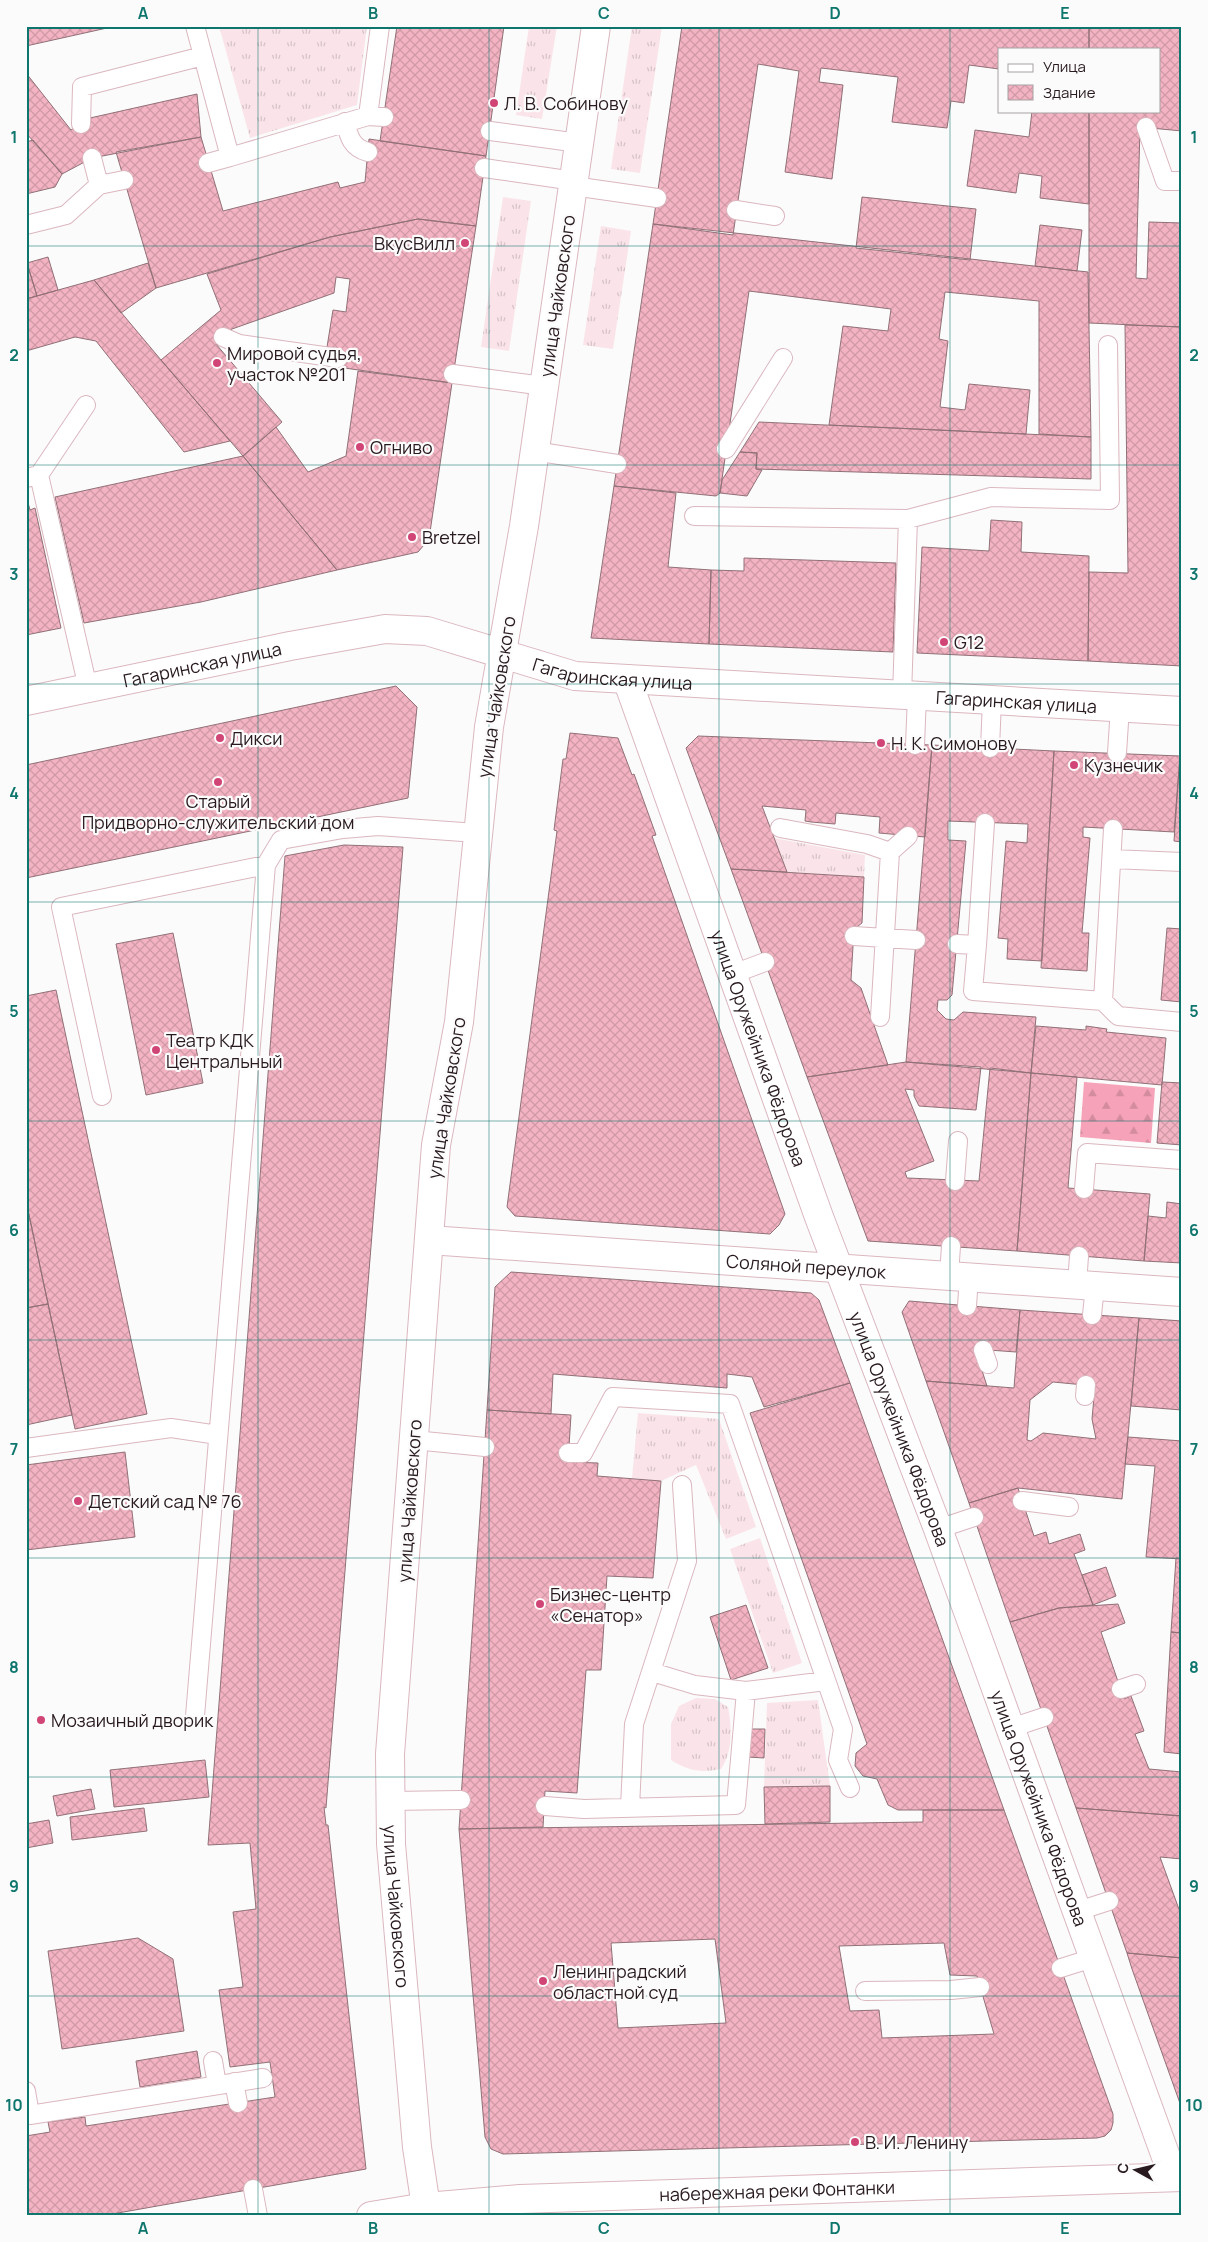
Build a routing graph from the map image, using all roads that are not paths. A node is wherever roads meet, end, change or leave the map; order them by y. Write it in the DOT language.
graph roads {
  1 [pos="195,26"];
  2 [pos="380,26"];
  3 [pos="596,26"];
  4 [pos="203,56"];
  5 [pos="345,122"];
  6 [pos="81,124"];
  7 [pos="1146,127"];
  8 [pos="490,131"];
  9 [pos="579,144"];
  10 [pos="368,152"];
  11 [pos="230,157"];
  12 [pos="92,158"];
  13 [pos="208,163"];
  14 [pos="484,168"];
  15 [pos="124,180"];
  16 [pos="1182,181"];
  17 [pos="573,183"];
  18 [pos="99,185"];
  19 [pos="657,198"];
  20 [pos="736,210"];
  21 [pos="776,216"];
  22 [pos="26,225"];
  23 [pos="223,337"];
  24 [pos="1108,345"];
  25 [pos="338,358"];
  26 [pos="783,358"];
  27 [pos="453,374"];
  28 [pos="544,386"];
  29 [pos="86,405"];
  30 [pos="726,449"];
  31 [pos="534,451"];
  32 [pos="617,464"];
  33 [pos="33,477"];
  34 [pos="694,516"];
  35 [pos="908,519"];
  36 [pos="502,653"];
  37 [pos="627,679"];
  38 [pos="88,688"];
  39 [pos="910,695"];
  40 [pos="992,700"];
  41 [pos="26,701"];
  42 [pos="1120,707"];
  43 [pos="1182,711"];
  44 [pos="915,745"];
  45 [pos="990,748"];
  46 [pos="1117,754"];
  47 [pos="985,822"];
  48 [pos="780,828"];
  49 [pos="1113,829"];
  50 [pos="477,833"];
  51 [pos="908,836"];
  52 [pos="890,852"];
  53 [pos="1112,859"];
  54 [pos="1182,862"];
  55 [pos="266,864"];
  56 [pos="854,936"];
  57 [pos="884,938"];
  58 [pos="916,940"];
  59 [pos="956,944"];
  60 [pos="977,945"];
  61 [pos="765,962"];
  62 [pos="733,974"];
  63 [pos="1103,1000"];
  64 [pos="880,1017"];
  65 [pos="1182,1022"];
  66 [pos="102,1096"];
  67 [pos="958,1141"];
  68 [pos="1182,1160"];
  69 [pos="955,1181"];
  70 [pos="1084,1189"];
  71 [pos="429,1240"];
  72 [pos="951,1246"];
  73 [pos="1079,1256"];
  74 [pos="839,1268"];
  75 [pos="959,1277"];
  76 [pos="1086,1286"];
  77 [pos="1182,1292"];
  78 [pos="967,1306"];
  79 [pos="1092,1315"];
  80 [pos="218,1435"];
  81 [pos="414,1440"];
  82 [pos="485,1447"];
  83 [pos="26,1448"];
  84 [pos="568,1453"];
  85 [pos="682,1485"];
  86 [pos="1022,1501"];
  87 [pos="1069,1507"];
  88 [pos="974,1517"];
  89 [pos="938,1529"];
  90 [pos="652,1672"];
  91 [pos="826,1681"];
  92 [pos="746,1691"];
  93 [pos="195,1716"];
  94 [pos="1044,1717"];
  95 [pos="1011,1728"];
  96 [pos="850,1788"];
  97 [pos="461,1800"];
  98 [pos="389,1801"];
  99 [pos="545,1806"];
  100 [pos="630,1807"];
  101 [pos="1108,1900"];
  102 [pos="1078,1911"];
  103 [pos="1093,1958"];
  104 [pos="1060,1968"];
  105 [pos="980,1987"];
  106 [pos="865,1991"];
  107 [pos="213,2061"];
  108 [pos="263,2078"];
  109 [pos="226,2084"];
  110 [pos="26,2090"];
  111 [pos="238,2103"];
  112 [pos="1177,2177"];
  113 [pos="253,2189"];
  114 [pos="426,2207"];
  115 [pos="258,2216"];
  116 [pos="371,2216"];
  1 -- 4 [label="lane"];
  2 -- 5 [label="lane"];
  3 -- 9 [label="street, улица Чайковского"];
  4 -- 6 [label="lane"];
  4 -- 11 [label="lane"];
  5 -- 10 [label="lane"];
  5 -- 11 [label="lane"];
  7 -- 16 [label="lane"];
  8 -- 9 [label="lane"];
  9 -- 17 [label="street, улица Чайковского"];
  11 -- 13 [label="lane"];
  12 -- 18 [label="lane"];
  14 -- 17 [label="lane"];
  15 -- 18 [label="lane"];
  17 -- 19 [label="lane"];
  17 -- 28 [label="street, улица Чайковского"];
  18 -- 22 [label="lane"];
  20 -- 21 [label="lane"];
  23 -- 25 [label="lane"];
  24 -- 35 [label="lane"];
  26 -- 30 [label="lane"];
  27 -- 28 [label="lane"];
  28 -- 31 [label="street, улица Чайковского"];
  29 -- 33 [label="lane"];
  31 -- 32 [label="lane"];
  31 -- 36 [label="street, улица Чайковского"];
  33 -- 38 [label="lane"];
  34 -- 35 [label="lane"];
  35 -- 39 [label="lane"];
  36 -- 37 [label="street, Гагаринская улица"];
  36 -- 38 [label="street, Гагаринская улица"];
  36 -- 50 [label="street, улица Чайковского"];
  37 -- 39 [label="street, Гагаринская улица"];
  37 -- 62 [label="street, улица Оружейника Фёдорова"];
  38 -- 41 [label="street, Гагаринская улица"];
  39 -- 40 [label="street, Гагаринская улица"];
  39 -- 44 [label="lane"];
  40 -- 42 [label="street, Гагаринская улица"];
  40 -- 45 [label="lane"];
  42 -- 43 [label="street, Гагаринская улица"];
  42 -- 46 [label="lane"];
  47 -- 60 [label="lane"];
  48 -- 52 [label="lane"];
  49 -- 53 [label="lane"];
  50 -- 55 [label="lane"];
  50 -- 71 [label="street, улица Чайковского"];
  51 -- 52 [label="lane"];
  52 -- 57 [label="lane"];
  53 -- 54 [label="lane"];
  53 -- 63 [label="lane"];
  55 -- 66 [label="lane"];
  55 -- 80 [label="lane"];
  56 -- 57 [label="lane"];
  57 -- 58 [label="lane"];
  57 -- 64 [label="lane"];
  59 -- 60 [label="lane"];
  60 -- 63 [label="lane"];
  61 -- 62 [label="lane"];
  62 -- 74 [label="street, улица Оружейника Фёдорова"];
  63 -- 65 [label="lane"];
  67 -- 69 [label="lane"];
  68 -- 70 [label="lane"];
  71 -- 74 [label="street, Соляной переулок"];
  71 -- 81 [label="street, улица Чайковского"];
  72 -- 75 [label="lane"];
  73 -- 76 [label="lane"];
  74 -- 75 [label="street, Соляной переулок"];
  74 -- 89 [label="street, улица Оружейника Фёдорова"];
  75 -- 76 [label="street, Соляной переулок"];
  75 -- 78 [label="lane"];
  76 -- 77 [label="street, Соляной переулок"];
  76 -- 79 [label="lane"];
  80 -- 83 [label="lane"];
  80 -- 93 [label="lane"];
  81 -- 82 [label="lane"];
  81 -- 98 [label="street, улица Чайковского"];
  84 -- 91 [label="lane"];
  85 -- 90 [label="lane"];
  86 -- 87 [label="lane"];
  88 -- 89 [label="lane"];
  89 -- 95 [label="street, улица Оружейника Фёдорова"];
  90 -- 92 [label="lane"];
  90 -- 100 [label="lane"];
  91 -- 92 [label="lane"];
  91 -- 96 [label="lane"];
  92 -- 100 [label="lane"];
  94 -- 95 [label="lane"];
  95 -- 102 [label="street, улица Оружейника Фёдорова"];
  97 -- 98 [label="lane"];
  98 -- 114 [label="street, улица Чайковского"];
  99 -- 100 [label="lane"];
  101 -- 102 [label="lane"];
  102 -- 103 [label="street, улица Оружейника Фёдорова"];
  103 -- 104 [label="lane"];
  103 -- 112 [label="street, улица Оружейника Фёдорова"];
  105 -- 106 [label="lane"];
  107 -- 109 [label="lane"];
  108 -- 109 [label="lane"];
  109 -- 110 [label="lane"];
  109 -- 111 [label="lane"];
  112 -- 114 [label="street, набережная реки Фонтанки"];
  113 -- 115 [label="lane"];
  114 -- 116 [label="street, набережная реки Фонтанки"];
}
